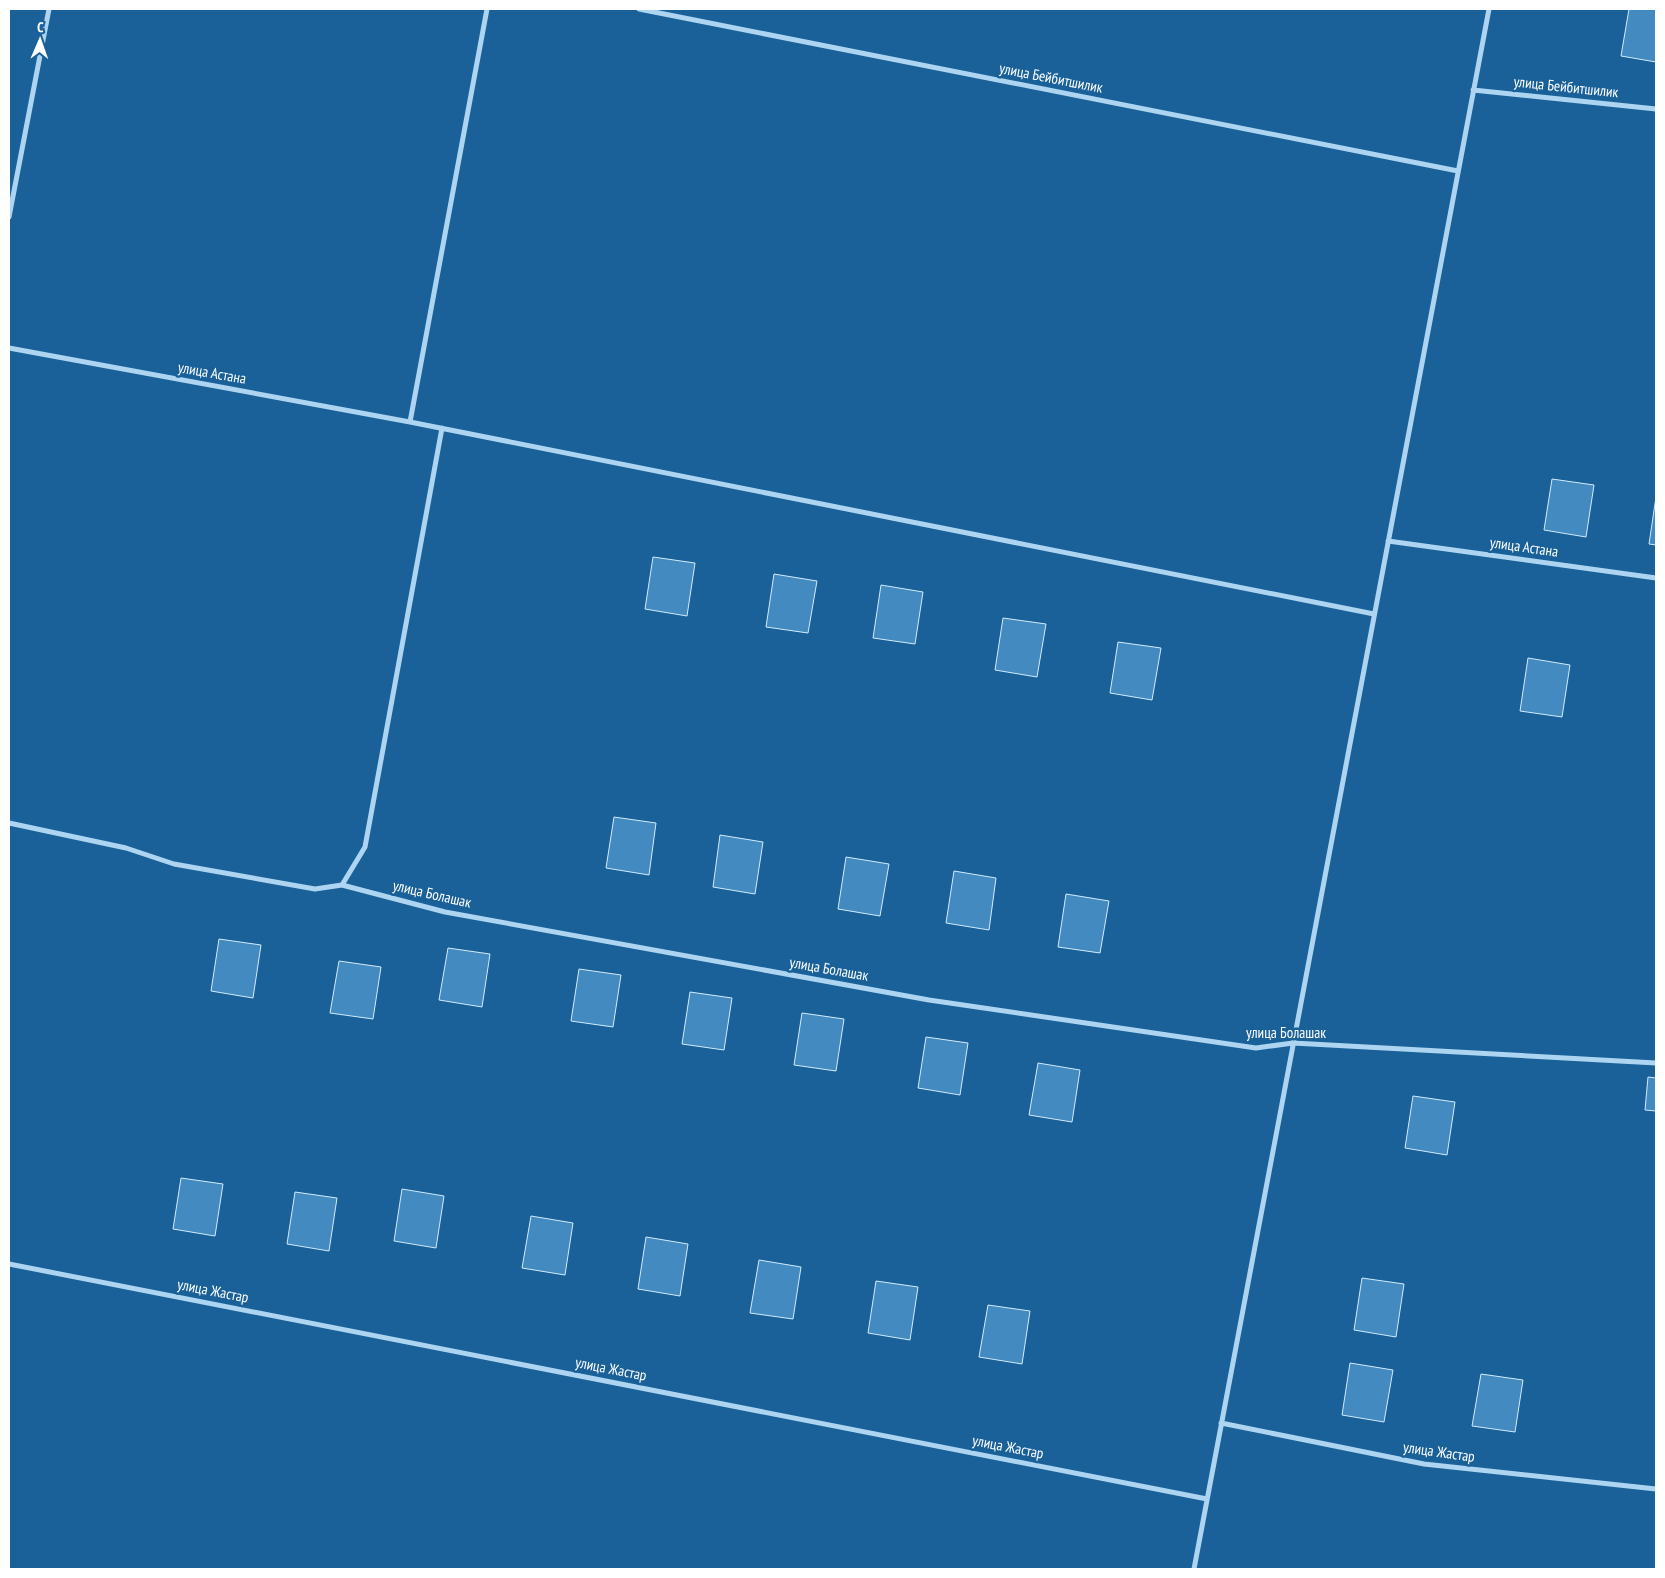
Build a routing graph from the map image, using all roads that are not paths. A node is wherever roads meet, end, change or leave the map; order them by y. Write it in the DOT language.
graph roads {
  1 [pos="49,9"];
  2 [pos="487,9"];
  3 [pos="639,9"];
  4 [pos="1489,9"];
  5 [pos="1473,90"];
  6 [pos="1656,109"];
  7 [pos="1458,172"];
  8 [pos="9,217"];
  9 [pos="9,348"];
  10 [pos="410,422"];
  11 [pos="442,428"];
  12 [pos="1388,541"];
  13 [pos="1656,578"];
  14 [pos="1374,614"];
  15 [pos="9,823"];
  16 [pos="342,885"];
  17 [pos="1293,1043"];
  18 [pos="1656,1064"];
  19 [pos="9,1264"];
  20 [pos="1222,1423"];
  21 [pos="1656,1489"];
  22 [pos="1208,1499"];
  23 [pos="1194,1569"];
  1 -- 8 [label="street"];
  2 -- 10 [label="street"];
  3 -- 7 [label="street, улица Бейбитшилик"];
  4 -- 5 [label="street"];
  5 -- 6 [label="street, улица Бейбитшилик"];
  5 -- 7 [label="street"];
  7 -- 12 [label="street"];
  9 -- 10 [label="street, улица Астана"];
  10 -- 11 [label="street, улица Астана"];
  11 -- 14 [label="street, улица Астана"];
  11 -- 16 [label="street"];
  12 -- 13 [label="street, улица Астана"];
  12 -- 14 [label="street"];
  14 -- 17 [label="street"];
  15 -- 16 [label="street, улица Болашак"];
  16 -- 17 [label="street, улица Болашак"];
  17 -- 18 [label="street, улица Болашак"];
  17 -- 20 [label="street"];
  19 -- 22 [label="street, улица Жастар"];
  20 -- 21 [label="street, улица Жастар"];
  20 -- 22 [label="street"];
  22 -- 23 [label="street"];
}
